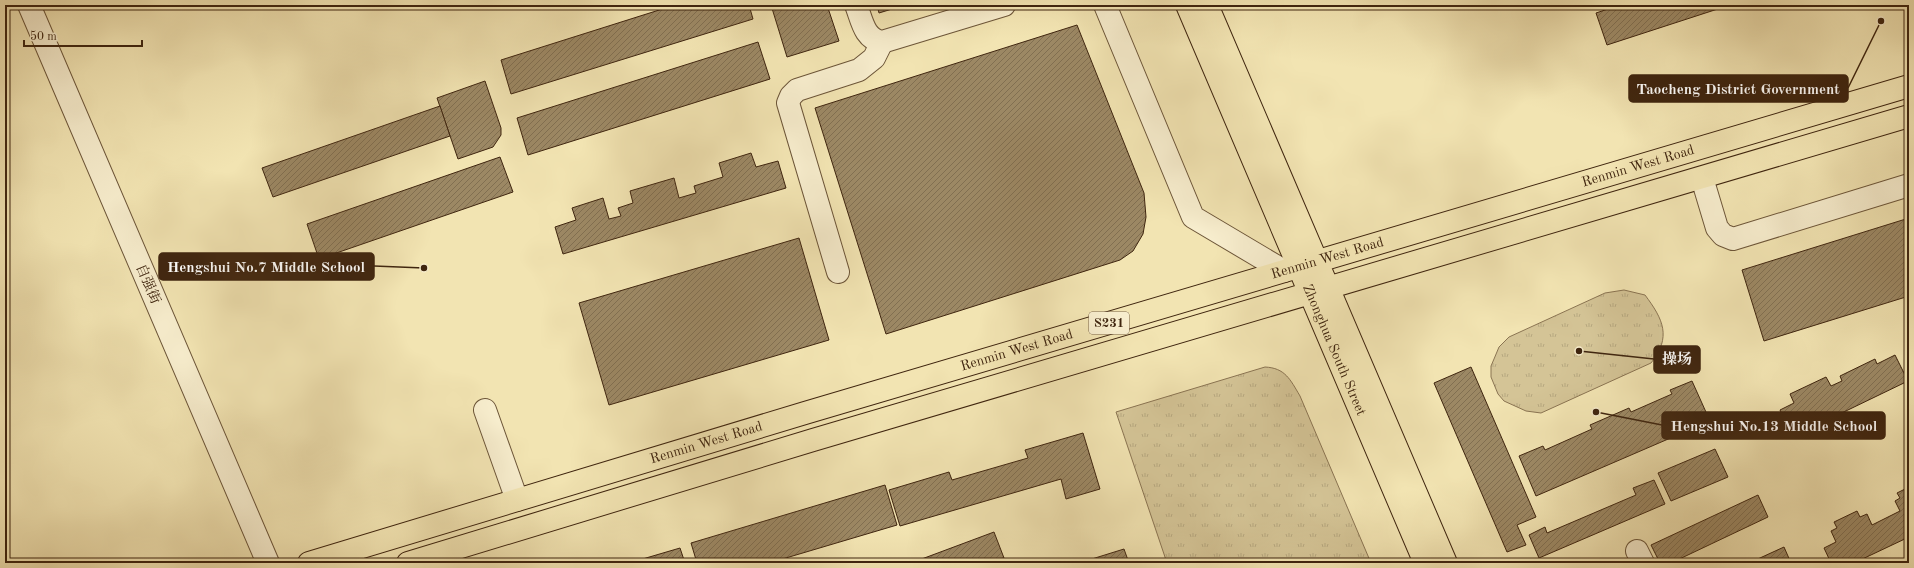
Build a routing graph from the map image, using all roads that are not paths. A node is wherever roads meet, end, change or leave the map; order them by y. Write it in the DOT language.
graph roads {
  1 [pos="29,5"];
  2 [pos="856,5"];
  3 [pos="1004,5"];
  4 [pos="1105,5"];
  5 [pos="1187,5"];
  6 [pos="1207,5"];
  7 [pos="882,42"];
  8 [pos="1909,86"];
  9 [pos="1909,116"];
  10 [pos="1702,178"];
  11 [pos="1909,185"];
  12 [pos="1300,267"];
  13 [pos="838,272"];
  14 [pos="1319,291"];
  15 [pos="485,410"];
  16 [pos="517,500"];
  17 [pos="268,563"];
  18 [pos="309,563"];
  19 [pos="408,563"];
  20 [pos="1425,563"];
  21 [pos="1446,563"];
  1 -- 17 [label="street, 自强街"];
  2 -- 7 [label="street"];
  3 -- 7 [label="street"];
  4 -- 12 [label="street"];
  5 -- 12 [label="main road, Zhonghua South Street"];
  6 -- 12 [label="main road, Zhonghua South Street"];
  7 -- 13 [label="street"];
  8 -- 12 [label="main road, Renmin West Road / S231"];
  9 -- 10 [label="main road, Renmin West Road / S231"];
  10 -- 11 [label="street"];
  10 -- 14 [label="main road, Renmin West Road / S231"];
  12 -- 14 [label="main road, Zhonghua South Street"];
  12 -- 16 [label="main road, Renmin West Road / S231"];
  14 -- 19 [label="main road, Renmin West Road / S231"];
  14 -- 20 [label="main road, Zhonghua South Street"];
  14 -- 21 [label="main road, Zhonghua South Street"];
  15 -- 16 [label="street"];
  16 -- 18 [label="main road, Renmin West Road / S231"];
}
